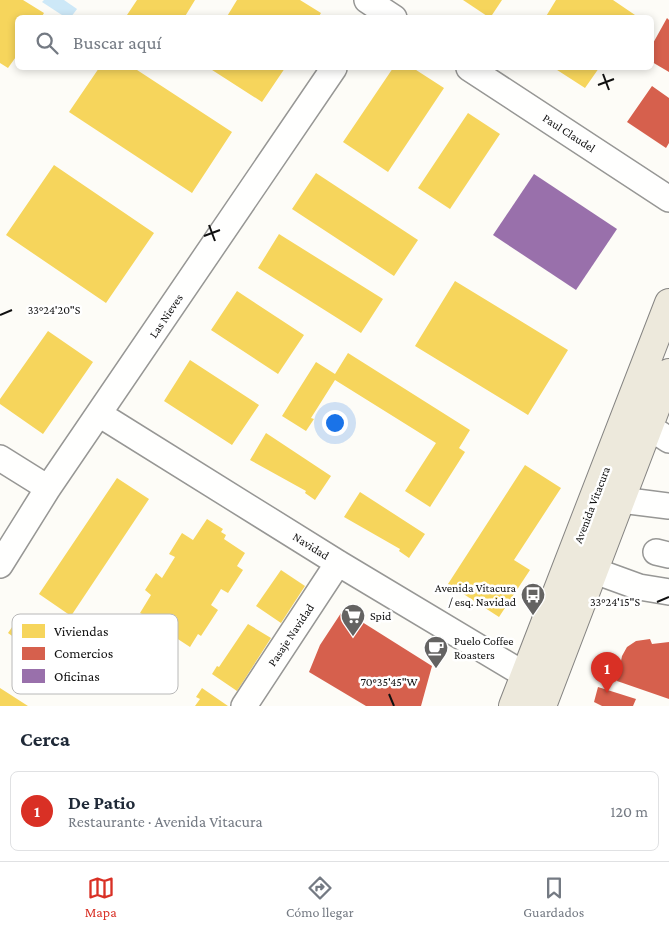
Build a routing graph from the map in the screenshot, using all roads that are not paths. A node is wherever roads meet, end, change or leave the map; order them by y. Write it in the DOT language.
graph roads {
  1 [pos="333,70"];
  2 [pos="472,70"];
  3 [pos="669,199"];
  4 [pos="669,302"];
  5 [pos="669,373"];
  6 [pos="99,414"];
  7 [pos="659,433"];
  8 [pos="0,458"];
  9 [pos="48,488"];
  10 [pos="622,500"];
  11 [pos="669,506"];
  12 [pos="338,563"];
  13 [pos="0,566"];
  14 [pos="595,571"];
  15 [pos="669,592"];
  16 [pos="525,675"];
  17 [pos="244,706"];
  18 [pos="513,706"];
  19 [pos="540,706"];
  1 -- 6 [label="street, Las Nieves"];
  2 -- 3 [label="street, Paul Claudel"];
  4 -- 16 [label="main road, Avenida Vitacura"];
  5 -- 7 [label="main road, Avenida Vitacura"];
  6 -- 9 [label="street, Las Nieves"];
  6 -- 12 [label="street, Navidad"];
  7 -- 10 [label="main road, Avenida Vitacura"];
  8 -- 9 [label="street"];
  9 -- 13 [label="street, Las Nieves"];
  10 -- 11 [label="street"];
  10 -- 14 [label="main road, Avenida Vitacura"];
  12 -- 16 [label="street, Navidad"];
  12 -- 17 [label="street, Pasaje Navidad"];
  14 -- 15 [label="street"];
  14 -- 19 [label="main road, Avenida Vitacura"];
  16 -- 18 [label="main road, Avenida Vitacura"];
  16 -- 19 [label="main road"];
}
